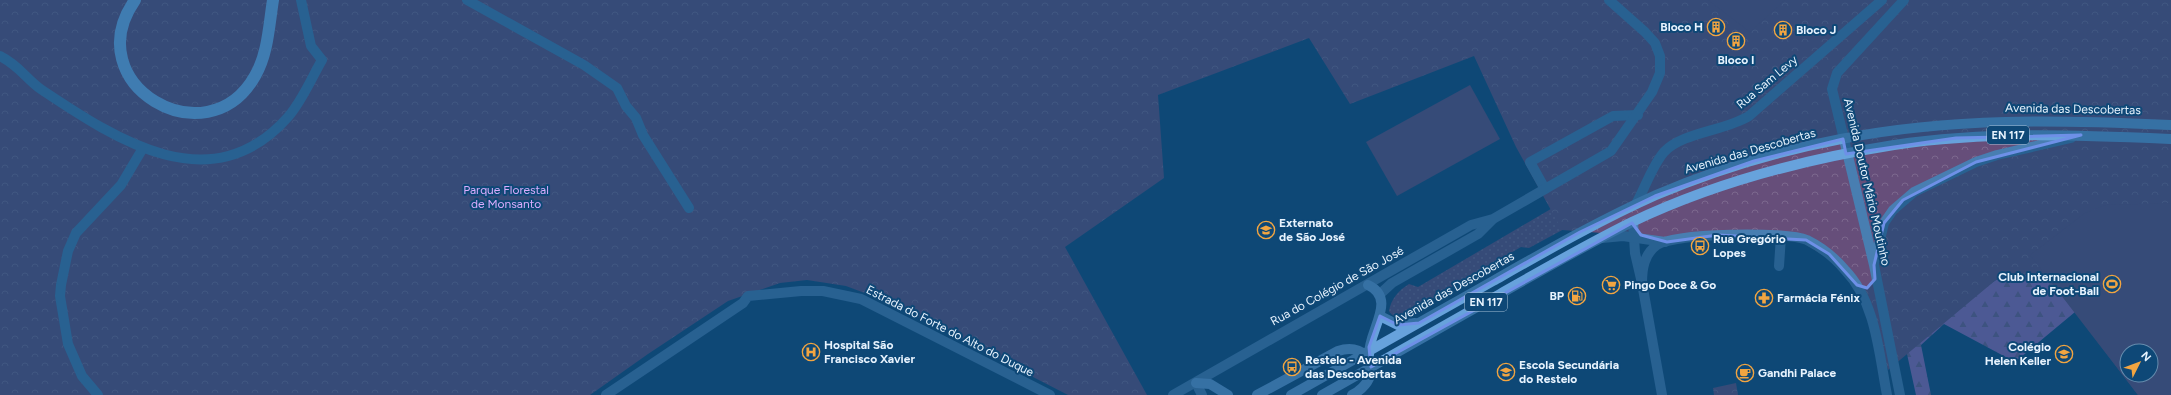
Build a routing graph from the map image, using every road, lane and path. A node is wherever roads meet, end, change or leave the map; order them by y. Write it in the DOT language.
graph roads {
  1 [pos="135,0"];
  2 [pos="273,0"];
  3 [pos="301,0"];
  4 [pos="467,0"];
  5 [pos="1609,0"];
  6 [pos="1882,0"];
  7 [pos="1904,0"];
  8 [pos="0,56"];
  9 [pos="1638,115"];
  10 [pos="2171,125"];
  11 [pos="2080,135"];
  12 [pos="1843,139"];
  13 [pos="2171,139"];
  14 [pos="143,148"];
  15 [pos="1846,154"];
  16 [pos="1545,190"];
  17 [pos="1636,204"];
  18 [pos="690,208"];
  19 [pos="1493,219"];
  20 [pos="1633,222"];
  21 [pos="1781,236"];
  22 [pos="1633,237"];
  23 [pos="1602,238"];
  24 [pos="1667,242"];
  25 [pos="1779,266"];
  26 [pos="1875,270"];
  27 [pos="1852,278"];
  28 [pos="1642,283"];
  29 [pos="1368,284"];
  30 [pos="1380,294"];
  31 [pos="1380,316"];
  32 [pos="1419,323"];
  33 [pos="1368,359"];
  34 [pos="1196,383"];
  35 [pos="98,395"];
  36 [pos="606,395"];
  37 [pos="1050,395"];
  38 [pos="1173,395"];
  39 [pos="1202,395"];
  40 [pos="1228,395"];
  41 [pos="1257,395"];
  42 [pos="1291,395"];
  43 [pos="1322,395"];
  44 [pos="1352,395"];
  45 [pos="1662,395"];
  46 [pos="1887,395"];
  47 [pos="1900,395"];
  1 -- 2 [label="highway"];
  3 -- 14 [label="street"];
  4 -- 18 [label="street"];
  5 -- 9 [label="street, Rua do Colégio de São José"];
  6 -- 17 [label="street, Rua Sam Levy"];
  7 -- 12 [label="street, Avenida Doutor Mário Moutinho"];
  8 -- 14 [label="street"];
  9 -- 16 [label="street, Rua do Colégio de São José"];
  9 -- 16 [label="street"];
  10 -- 12 [label="main road, Avenida das Descobertas"];
  11 -- 13 [label="main road, Avenida das Descobertas / EN 117"];
  11 -- 15 [label="main road, Avenida das Descobertas / EN 117"];
  11 -- 26 [label="street"];
  12 -- 15 [label="street, Avenida Doutor Mário Moutinho"];
  12 -- 17 [label="main road, Avenida das Descobertas"];
  14 -- 35 [label="street"];
  15 -- 20 [label="main road, Avenida das Descobertas / EN 117"];
  15 -- 26 [label="street, Avenida Doutor Mário Moutinho"];
  16 -- 19 [label="street, Rua do Colégio de São José"];
  17 -- 20 [label="main road"];
  17 -- 32 [label="main road, Avenida das Descobertas"];
  19 -- 29 [label="street, Rua do Colégio de São José"];
  19 -- 30 [label="street, Rua do Colégio de São José"];
  20 -- 22 [label="street"];
  20 -- 23 [label="main road, Avenida das Descobertas / EN 117"];
  20 -- 24 [label="street"];
  21 -- 24 [label="street"];
  21 -- 25 [label="street"];
  21 -- 27 [label="street"];
  22 -- 23 [label="street"];
  22 -- 24 [label="street"];
  22 -- 28 [label="street"];
  23 -- 33 [label="main road, Avenida das Descobertas / EN 117"];
  24 -- 28 [label="street"];
  26 -- 27 [label="street"];
  26 -- 47 [label="street, Avenida Doutor Mário Moutinho"];
  27 -- 46 [label="street"];
  28 -- 45 [label="street"];
  29 -- 30 [label="main road"];
  29 -- 34 [label="street, Rua do Colégio de São José"];
  30 -- 31 [label="main road"];
  31 -- 32 [label="main road"];
  31 -- 33 [label="main road"];
  32 -- 33 [label="main road, Avenida das Descobertas"];
  33 -- 41 [label="main road"];
  33 -- 42 [label="main road, Avenida das Descobertas"];
  33 -- 43 [label="main road, Avenida das Descobertas / EN 117"];
  33 -- 44 [label="main road"];
  34 -- 38 [label="street"];
  34 -- 39 [label="street"];
  34 -- 40 [label="main road"];
  36 -- 37 [label="street, Estrada do Forte do Alto do Duque"];
}
